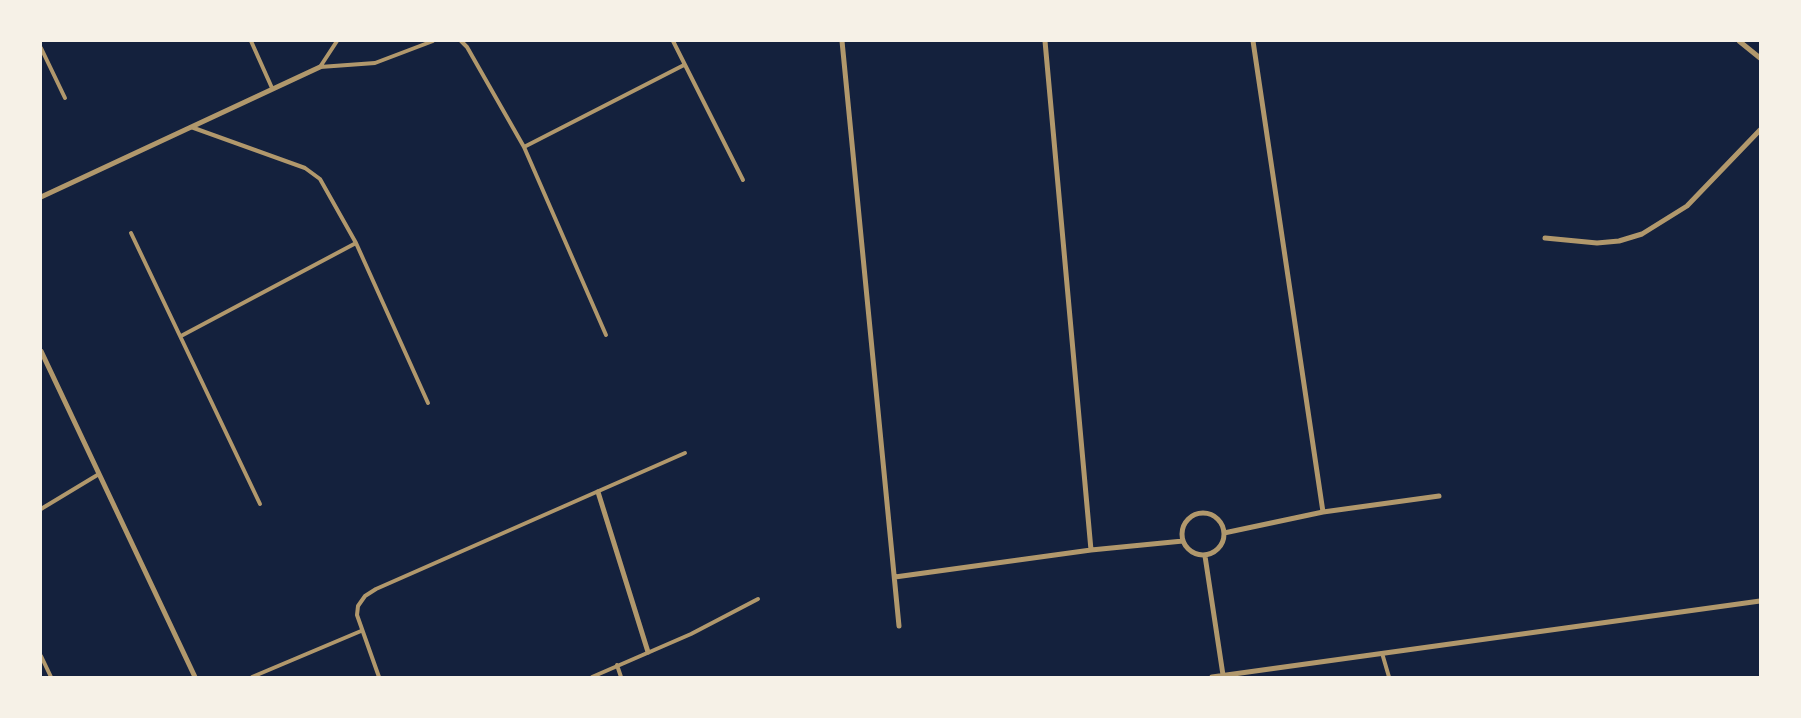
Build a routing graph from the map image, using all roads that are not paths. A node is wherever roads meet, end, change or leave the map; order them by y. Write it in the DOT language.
graph roads {
  1 [pos="251,41"];
  2 [pos="337,41"];
  3 [pos="433,41"];
  4 [pos="461,41"];
  5 [pos="673,41"];
  6 [pos="842,41"];
  7 [pos="1045,41"];
  8 [pos="1253,41"];
  9 [pos="1739,41"];
  10 [pos="41,48"];
  11 [pos="1760,58"];
  12 [pos="684,64"];
  13 [pos="320,67"];
  14 [pos="272,88"];
  15 [pos="65,98"];
  16 [pos="190,127"];
  17 [pos="1760,130"];
  18 [pos="524,147"];
  19 [pos="744,180"];
  20 [pos="41,197"];
  21 [pos="131,233"];
  22 [pos="1545,238"];
  23 [pos="356,243"];
  24 [pos="606,335"];
  25 [pos="181,336"];
  26 [pos="41,351"];
  27 [pos="428,403"];
  28 [pos="685,453"];
  29 [pos="99,474"];
  30 [pos="598,492"];
  31 [pos="1439,496"];
  32 [pos="260,504"];
  33 [pos="41,509"];
  34 [pos="1324,512"];
  35 [pos="1224,533"];
  36 [pos="1183,541"];
  37 [pos="1091,550"];
  38 [pos="1205,556"];
  39 [pos="894,577"];
  40 [pos="758,599"];
  41 [pos="1760,601"];
  42 [pos="899,626"];
  43 [pos="360,631"];
  44 [pos="648,652"];
  45 [pos="1382,654"];
  46 [pos="41,656"];
  47 [pos="617,665"];
  48 [pos="1223,675"];
  49 [pos="51,677"];
  50 [pos="196,677"];
  51 [pos="252,677"];
  52 [pos="379,677"];
  53 [pos="592,677"];
  54 [pos="621,677"];
  55 [pos="1212,677"];
  56 [pos="1389,677"];
  1 -- 14 [label="lane"];
  2 -- 13 [label="lane"];
  3 -- 13 [label="lane"];
  4 -- 18 [label="lane"];
  5 -- 12 [label="lane"];
  6 -- 39 [label="street"];
  7 -- 37 [label="street"];
  8 -- 34 [label="street"];
  9 -- 11 [label="street"];
  10 -- 15 [label="lane"];
  12 -- 18 [label="lane"];
  12 -- 19 [label="lane"];
  13 -- 14 [label="street"];
  14 -- 16 [label="street"];
  16 -- 20 [label="street"];
  16 -- 23 [label="lane"];
  17 -- 22 [label="street"];
  18 -- 24 [label="lane"];
  21 -- 25 [label="lane"];
  23 -- 25 [label="lane"];
  23 -- 27 [label="lane"];
  25 -- 32 [label="lane"];
  26 -- 29 [label="street"];
  28 -- 30 [label="lane"];
  29 -- 33 [label="lane"];
  29 -- 50 [label="street"];
  30 -- 43 [label="lane"];
  30 -- 44 [label="street"];
  31 -- 34 [label="street"];
  34 -- 35 [label="street"];
  35 -- 36 [label="street"];
  35 -- 38 [label="street"];
  36 -- 37 [label="street"];
  36 -- 38 [label="street"];
  37 -- 39 [label="street"];
  38 -- 48 [label="street"];
  39 -- 42 [label="street"];
  40 -- 44 [label="lane"];
  41 -- 45 [label="street"];
  43 -- 51 [label="lane"];
  43 -- 52 [label="lane"];
  44 -- 47 [label="lane"];
  45 -- 48 [label="street"];
  45 -- 56 [label="lane"];
  46 -- 49 [label="lane"];
  47 -- 53 [label="lane"];
  47 -- 54 [label="lane"];
  48 -- 55 [label="street"];
}
